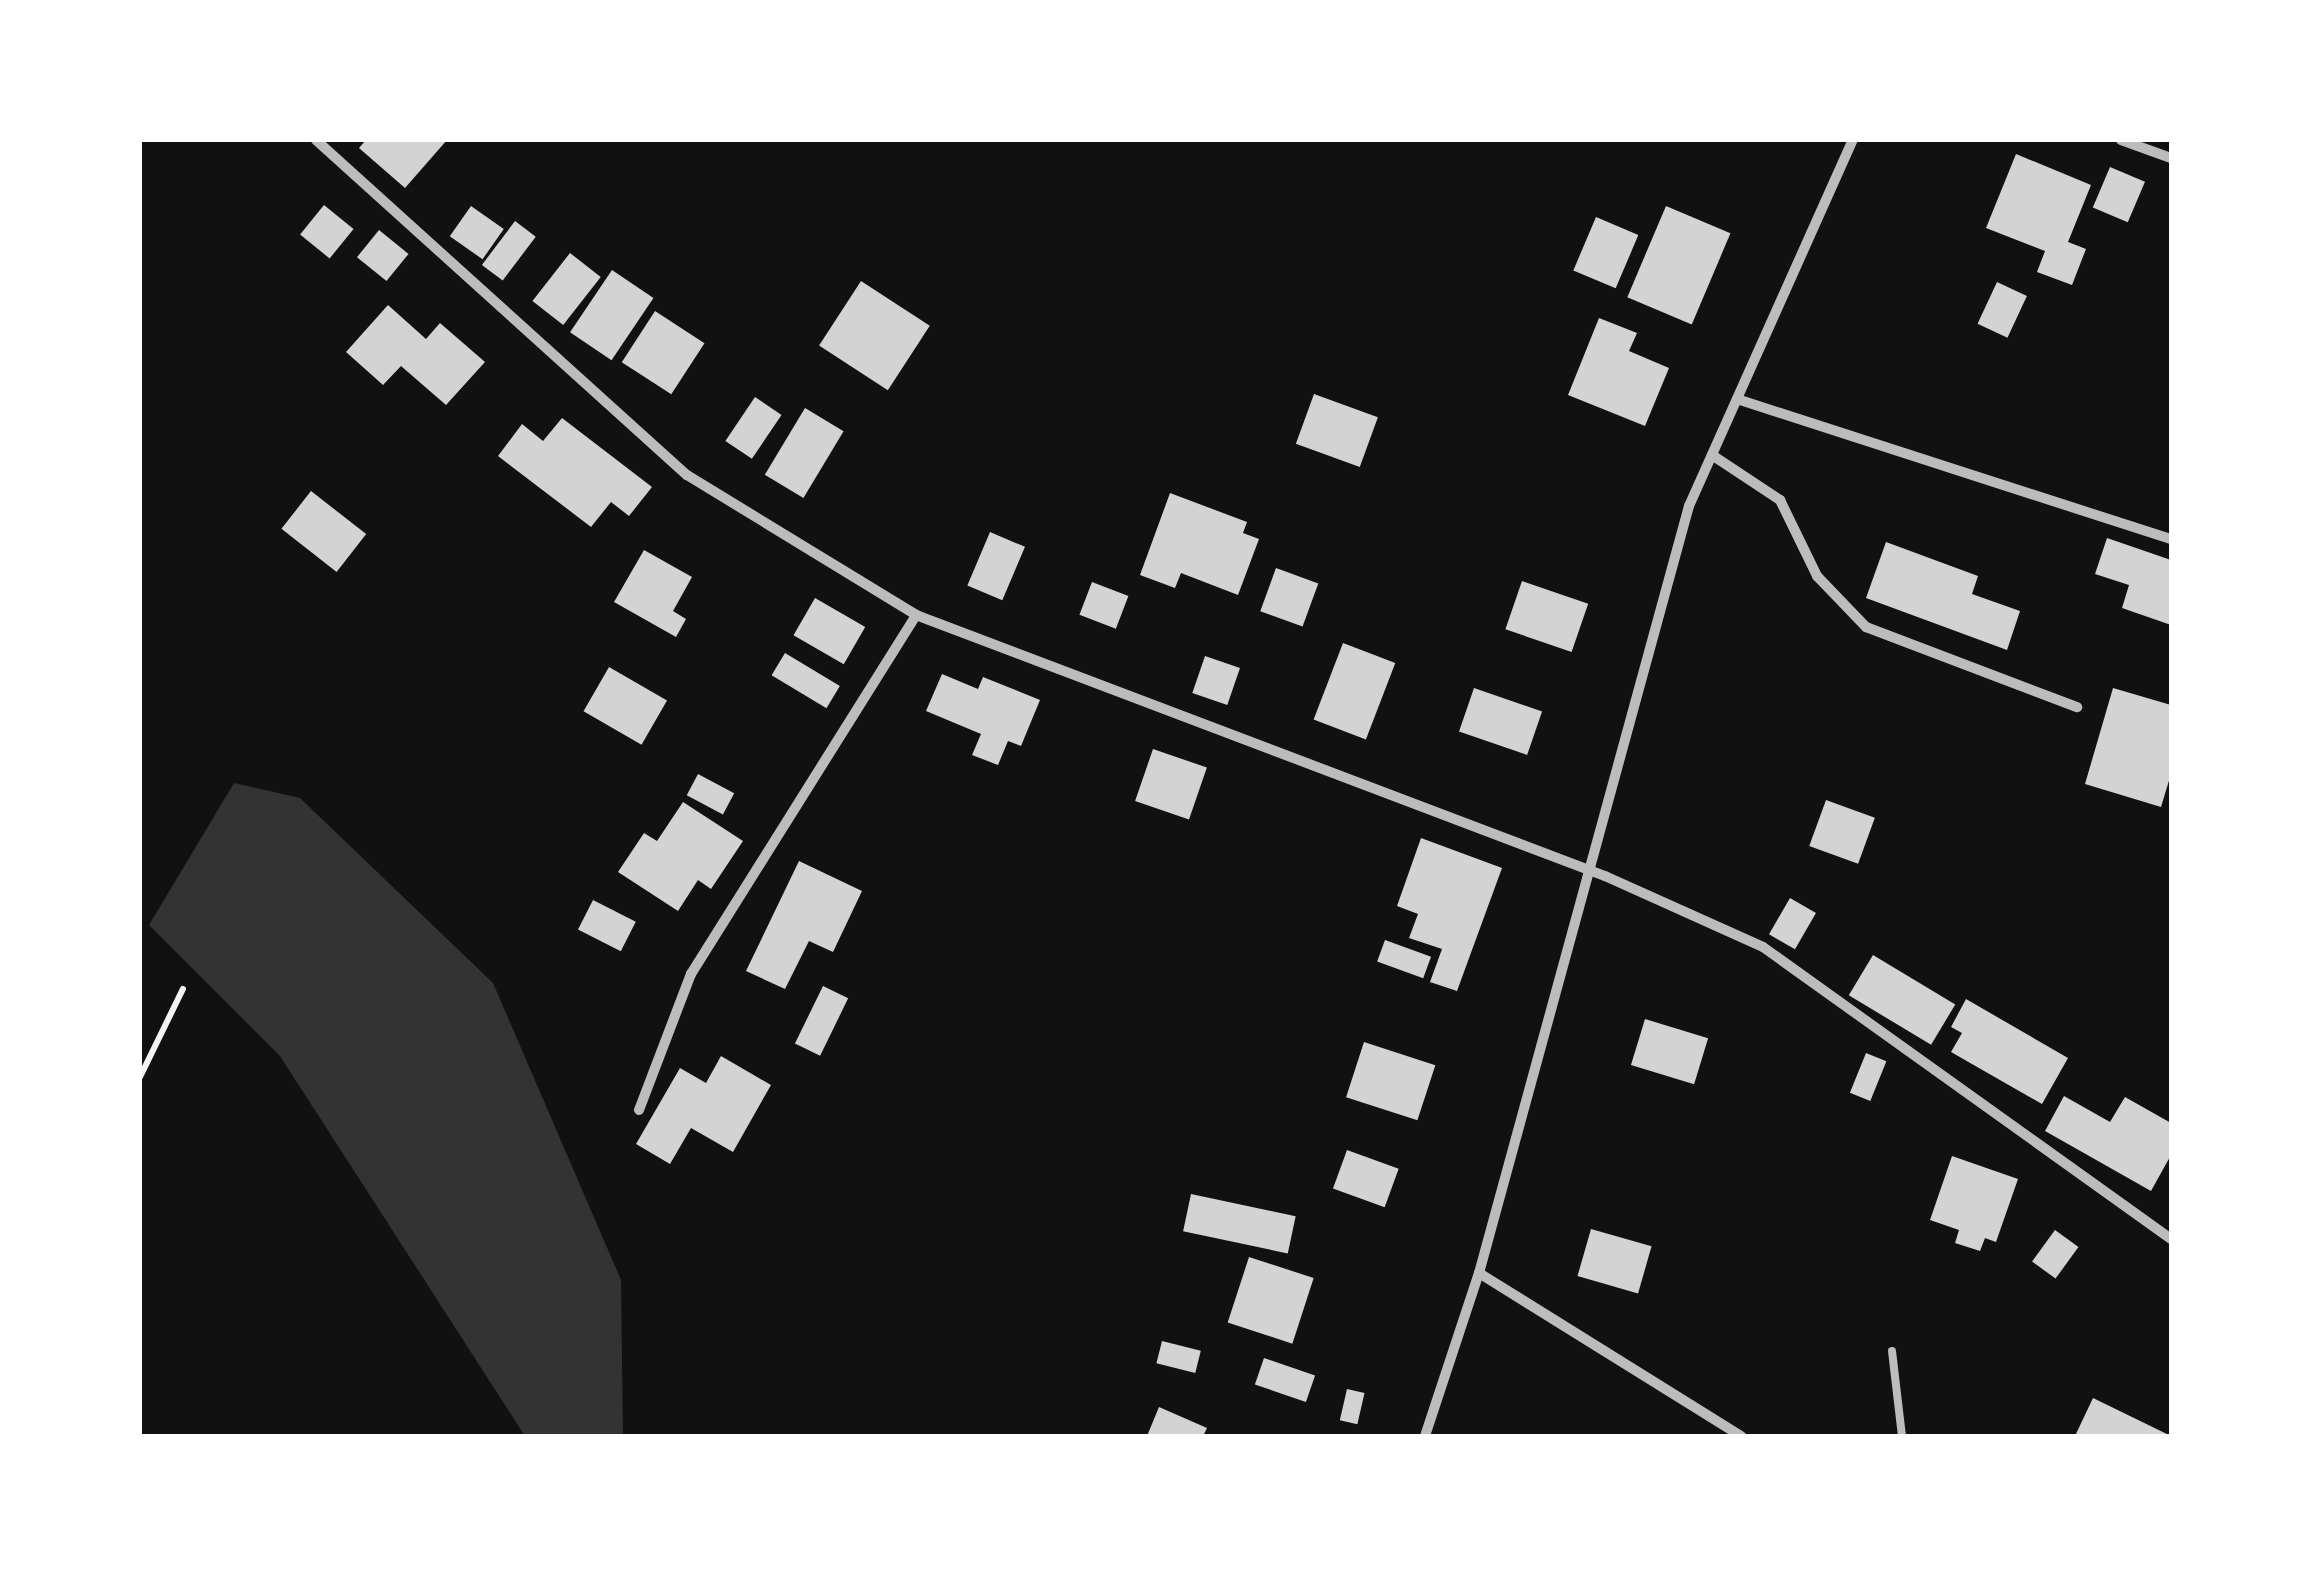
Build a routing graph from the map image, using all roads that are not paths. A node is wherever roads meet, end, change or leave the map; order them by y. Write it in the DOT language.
graph roads {
  1 [pos="316,140"];
  2 [pos="1853,140"];
  3 [pos="2121,140"];
  4 [pos="2171,158"];
  5 [pos="1737,400"];
  6 [pos="1712,455"];
  7 [pos="2170,539"];
  8 [pos="916,614"];
  9 [pos="2076,707"];
  10 [pos="1587,872"];
  11 [pos="639,1110"];
  12 [pos="2171,1238"];
  13 [pos="1479,1273"];
  14 [pos="1892,1351"];
  15 [pos="1425,1436"];
  16 [pos="1741,1436"];
  17 [pos="1902,1436"];
  1 -- 8 [label="street"];
  2 -- 5 [label="street"];
  3 -- 4 [label="street"];
  5 -- 6 [label="street"];
  5 -- 7 [label="street"];
  6 -- 9 [label="street"];
  6 -- 10 [label="street"];
  8 -- 10 [label="street"];
  8 -- 11 [label="street"];
  10 -- 12 [label="street"];
  10 -- 13 [label="street"];
  13 -- 15 [label="street"];
  13 -- 16 [label="street"];
  14 -- 17 [label="lane"];
}
